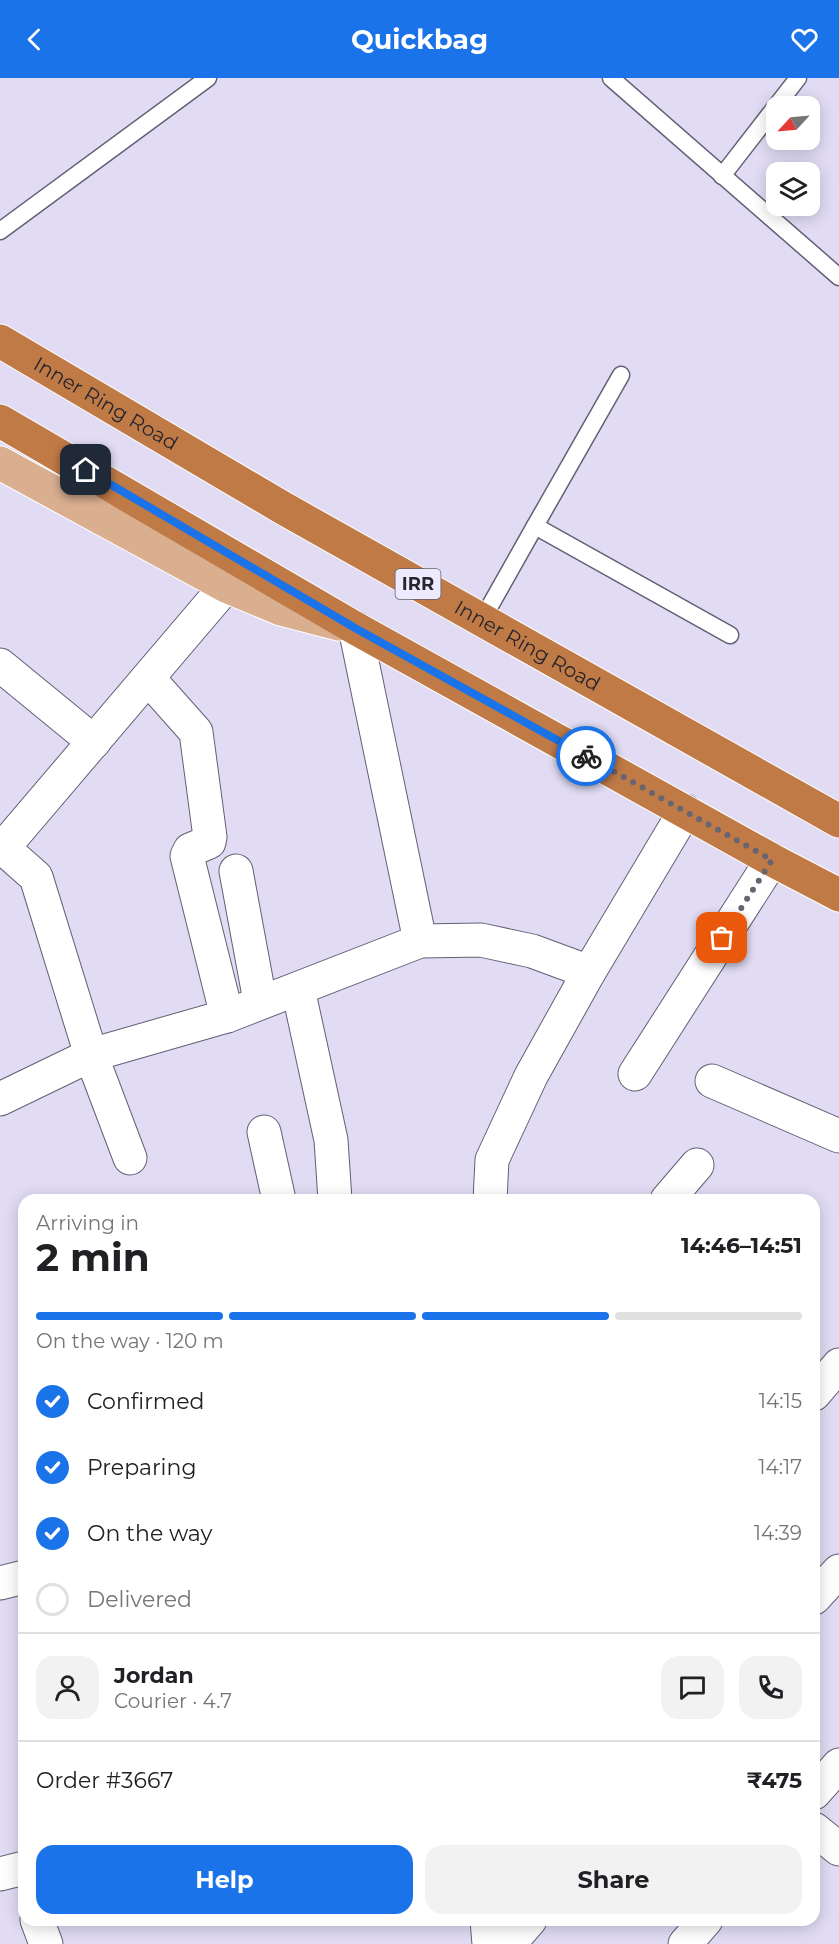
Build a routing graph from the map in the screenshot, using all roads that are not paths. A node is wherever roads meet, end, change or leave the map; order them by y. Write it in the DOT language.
graph roads {
  1 [pos="208,78"];
  2 [pos="611,78"];
  3 [pos="798,78"];
  4 [pos="722,176"];
  5 [pos="0,231"];
  6 [pos="839,277"];
  7 [pos="0,341"];
  8 [pos="621,375"];
  9 [pos="0,421"];
  10 [pos="0,464"];
  11 [pos="536,526"];
  12 [pos="226,586"];
  13 [pos="482,620"];
  14 [pos="355,628"];
  15 [pos="730,635"];
  16 [pos="0,665"];
  17 [pos="148,678"];
  18 [pos="94,742"];
  19 [pos="685,811"];
  20 [pos="839,821"];
  21 [pos="1,847"];
  22 [pos="772,860"];
  23 [pos="236,871"];
  24 [pos="839,895"];
  25 [pos="420,941"];
  26 [pos="590,972"];
  27 [pos="298,989"];
  28 [pos="260,1001"];
  29 [pos="227,1016"];
  30 [pos="91,1055"];
  31 [pos="635,1074"];
  32 [pos="712,1081"];
  33 [pos="0,1099"];
  34 [pos="264,1132"];
  35 [pos="839,1136"];
  36 [pos="130,1158"];
  37 [pos="697,1165"];
  38 [pos="278,1194"];
  39 [pos="335,1194"];
  40 [pos="490,1194"];
  41 [pos="672,1194"];
  42 [pos="839,1365"];
  43 [pos="820,1387"];
  44 [pos="839,1571"];
  45 [pos="18,1578"];
  46 [pos="0,1583"];
  47 [pos="820,1592"];
  48 [pos="839,1765"];
  49 [pos="820,1786"];
  50 [pos="820,1834"];
  51 [pos="839,1849"];
  52 [pos="39,1926"];
  53 [pos="488,1926"];
  54 [pos="525,1926"];
  55 [pos="701,1926"];
  56 [pos="46,1944"];
  57 [pos="489,1944"];
  58 [pos="509,1944"];
  59 [pos="685,1944"];
  1 -- 5 [label="lane"];
  2 -- 4 [label="lane"];
  3 -- 4 [label="lane"];
  4 -- 6 [label="lane"];
  7 -- 13 [label="highway, Inner Ring Road / IRR"];
  8 -- 11 [label="lane"];
  9 -- 14 [label="highway"];
  10 -- 12 [label="main road"];
  11 -- 13 [label="lane"];
  11 -- 15 [label="lane"];
  12 -- 14 [label="main road"];
  12 -- 17 [label="street"];
  13 -- 20 [label="highway, Inner Ring Road / IRR"];
  14 -- 19 [label="highway"];
  14 -- 25 [label="street"];
  16 -- 18 [label="street"];
  17 -- 18 [label="street"];
  17 -- 29 [label="street"];
  18 -- 21 [label="street"];
  19 -- 22 [label="highway"];
  19 -- 26 [label="street"];
  21 -- 30 [label="street"];
  22 -- 24 [label="highway"];
  22 -- 31 [label="street"];
  23 -- 28 [label="street"];
  25 -- 26 [label="street"];
  25 -- 27 [label="street"];
  26 -- 40 [label="street"];
  27 -- 28 [label="street"];
  27 -- 39 [label="street"];
  28 -- 29 [label="street"];
  29 -- 30 [label="street"];
  30 -- 33 [label="street"];
  30 -- 36 [label="street"];
  32 -- 35 [label="street"];
  34 -- 38 [label="street"];
  37 -- 41 [label="street"];
  42 -- 43 [label="street"];
  44 -- 47 [label="street"];
  45 -- 46 [label="street"];
  48 -- 49 [label="street"];
  50 -- 51 [label="street"];
  52 -- 56 [label="street"];
  53 -- 57 [label="street"];
  54 -- 58 [label="street"];
  55 -- 59 [label="street"];
}
